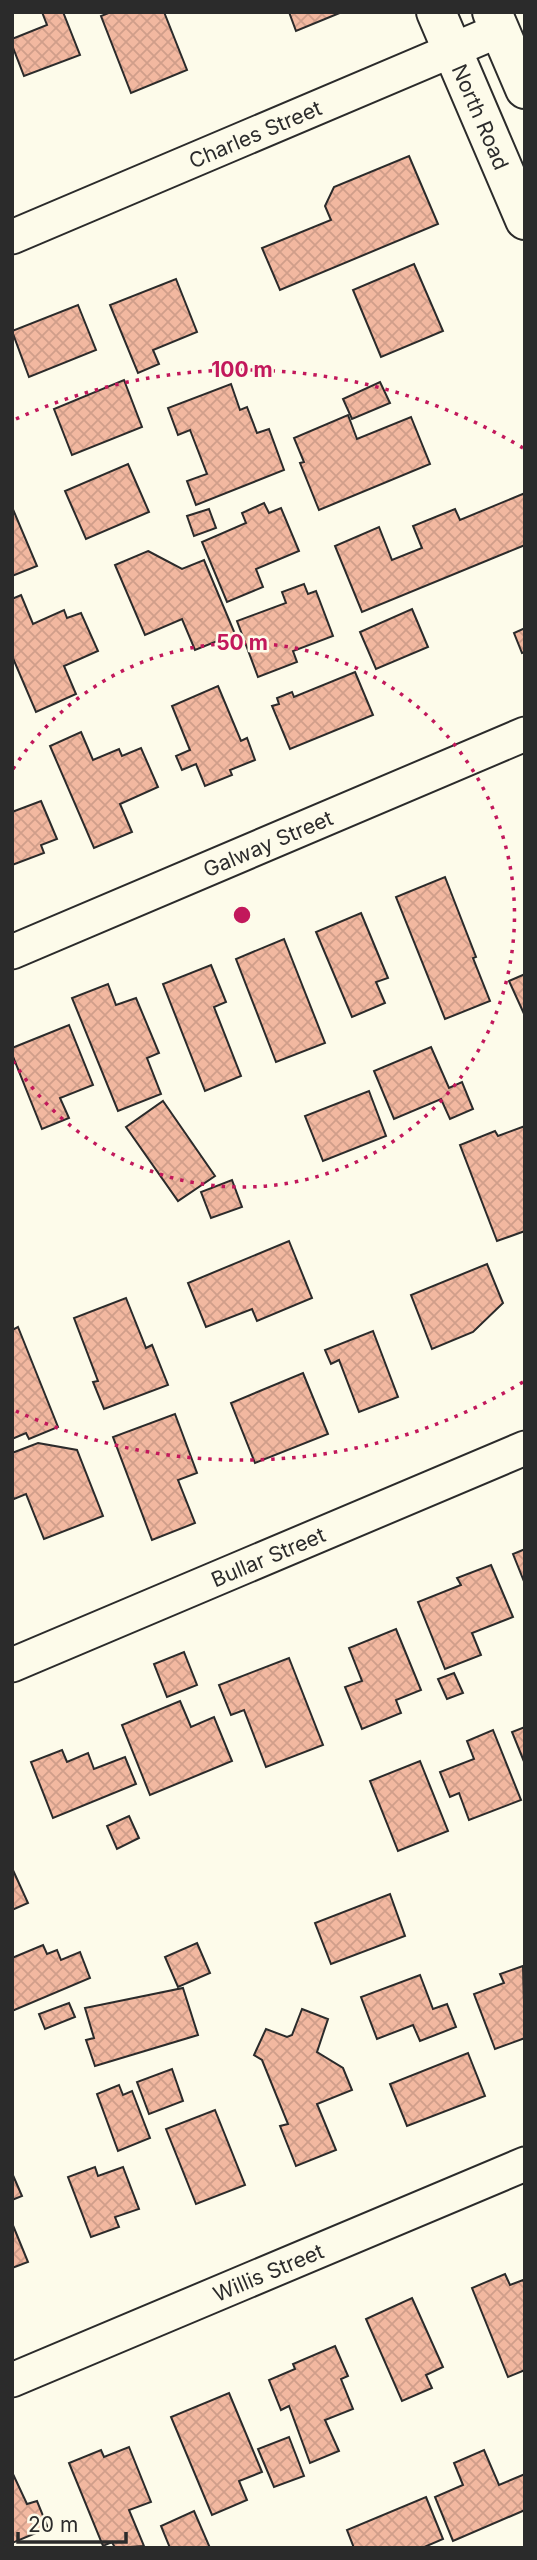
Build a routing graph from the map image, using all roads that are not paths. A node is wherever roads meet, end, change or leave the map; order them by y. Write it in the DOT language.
graph roads {
  1 [pos="436,12"];
  2 [pos="496,21"];
  3 [pos="453,51"];
  4 [pos="525,89"];
  5 [pos="525,220"];
  6 [pos="12,237"];
  7 [pos="525,734"];
  8 [pos="12,951"];
  9 [pos="525,1448"];
  10 [pos="12,1665"];
  11 [pos="525,2164"];
  12 [pos="12,2379"];
  1 -- 3 [label="main road, North Road"];
  2 -- 3 [label="street, Charles Street"];
  2 -- 4 [label="main road"];
  3 -- 5 [label="main road, North Road"];
  3 -- 6 [label="street, Charles Street"];
  7 -- 8 [label="street, Galway Street"];
  9 -- 10 [label="street, Bullar Street"];
  11 -- 12 [label="street, Willis Street"];
}
